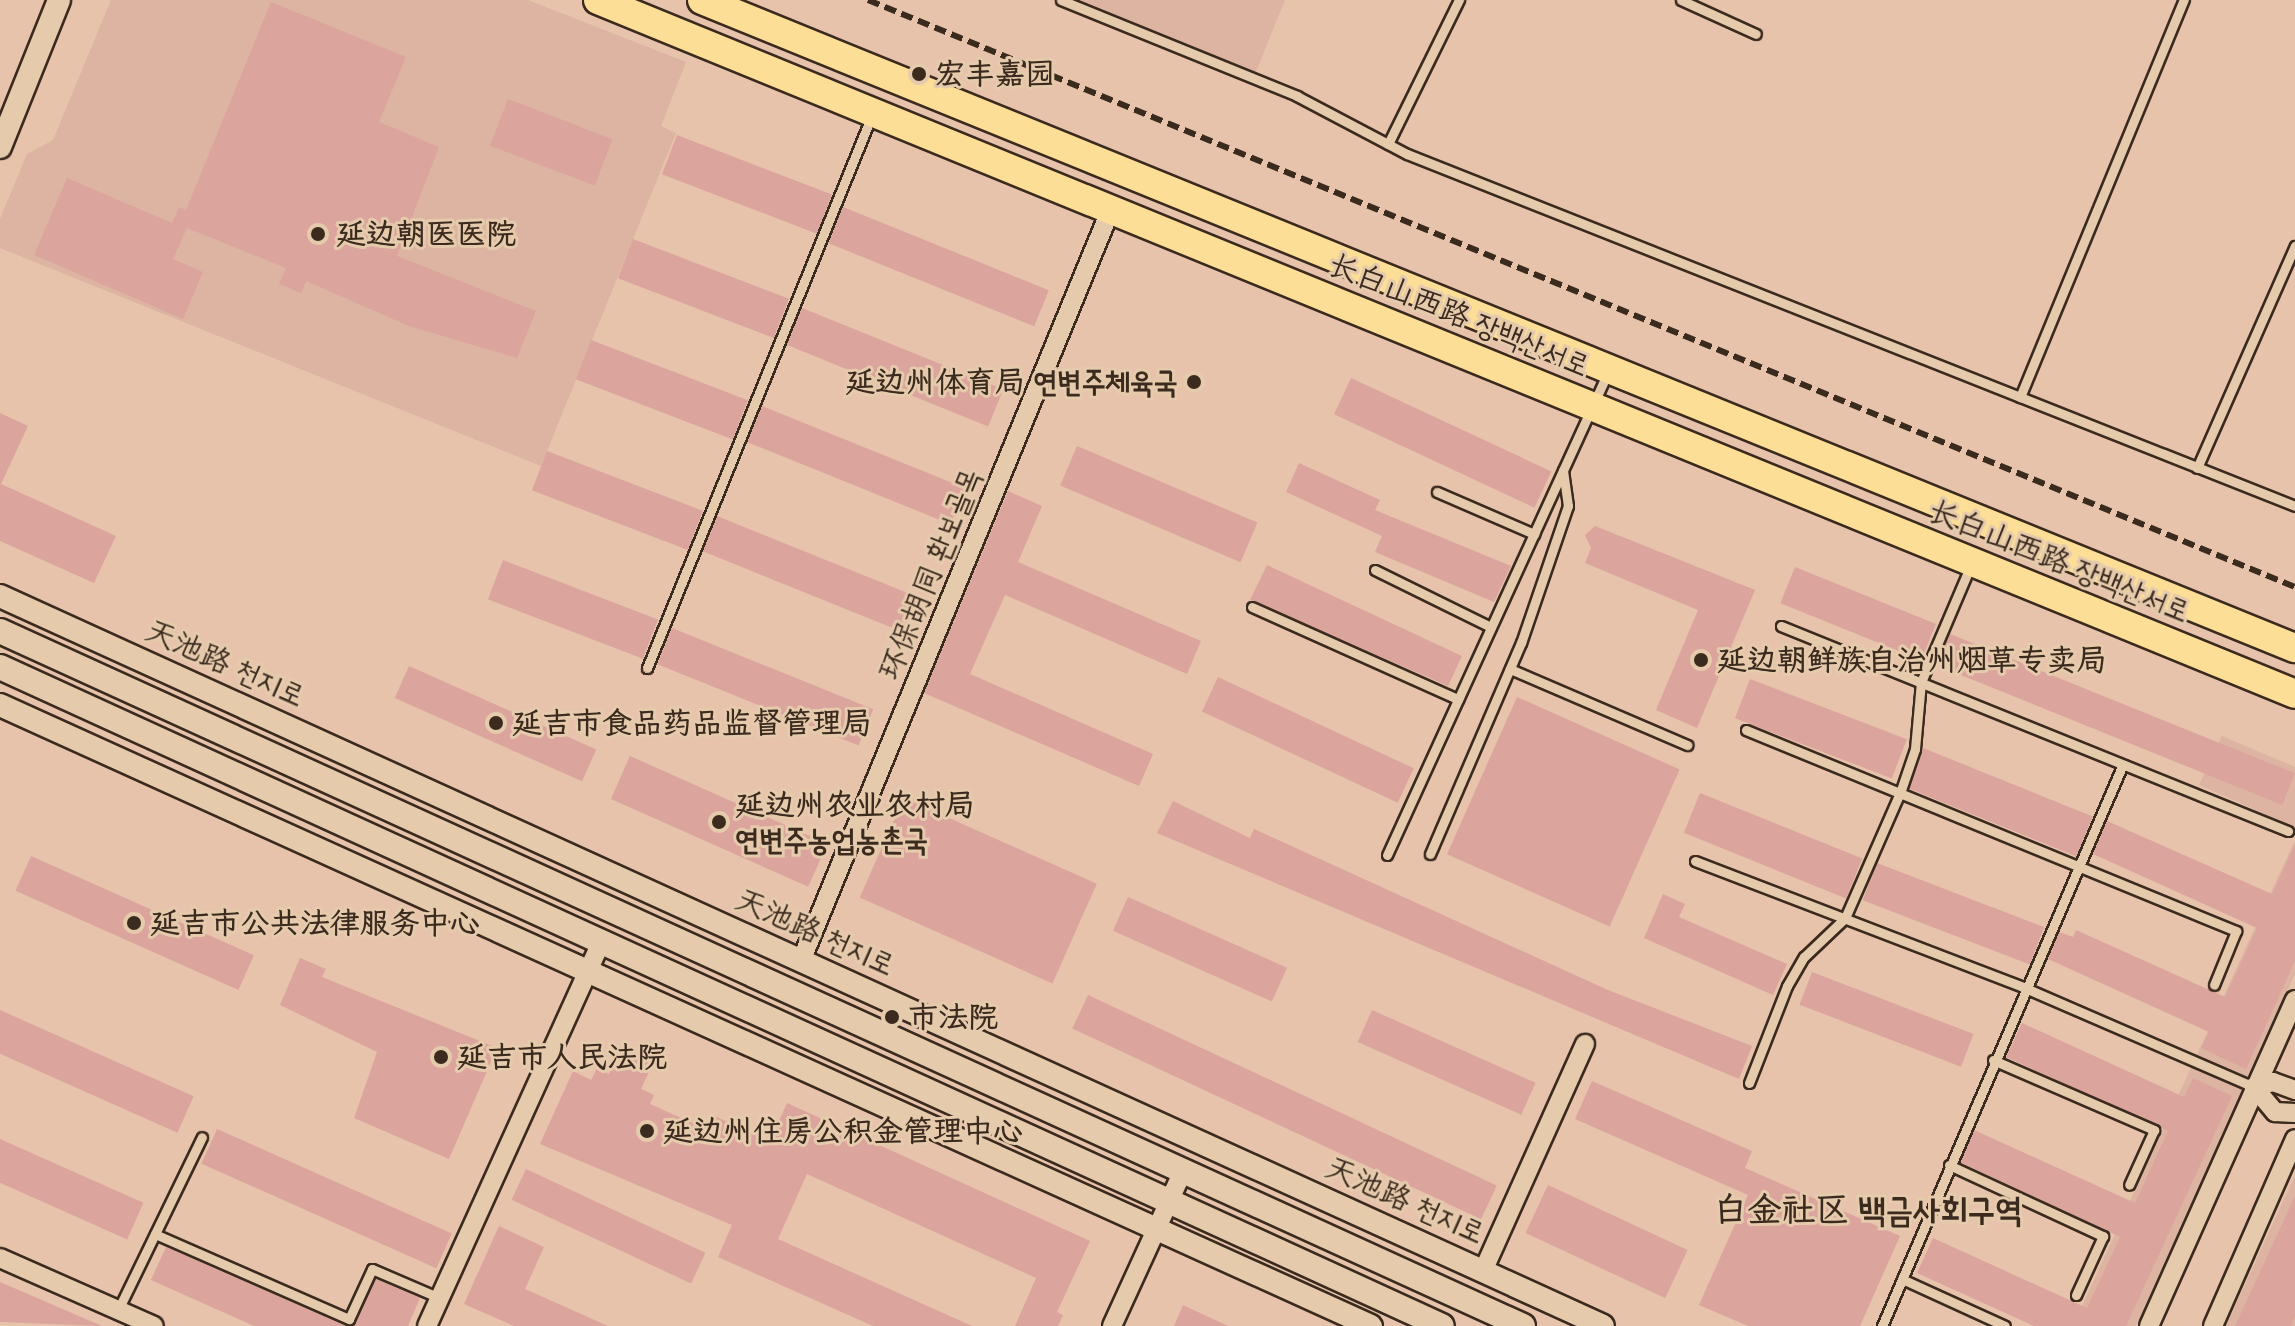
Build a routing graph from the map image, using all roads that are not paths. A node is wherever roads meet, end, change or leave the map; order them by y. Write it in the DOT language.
graph roads {
  1 [pos="59,0"];
  2 [pos="598,0"];
  3 [pos="702,0"];
  4 [pos="1061,0"];
  5 [pos="1459,0"];
  6 [pos="1681,0"];
  7 [pos="2184,0"];
  8 [pos="1756,34"];
  9 [pos="873,112"];
  10 [pos="1388,144"];
  11 [pos="0,147"];
  12 [pos="1111,209"];
  13 [pos="2295,246"];
  14 [pos="1609,369"];
  15 [pos="2020,397"];
  16 [pos="1592,406"];
  17 [pos="2197,468"];
  18 [pos="1563,470"];
  19 [pos="1437,492"];
  20 [pos="2295,506"];
  21 [pos="1534,534"];
  22 [pos="1972,562"];
  23 [pos="1375,570"];
  24 [pos="0,596"];
  25 [pos="1252,607"];
  26 [pos="1781,626"];
  27 [pos="1491,627"];
  28 [pos="0,631"];
  29 [pos="2295,648"];
  30 [pos="0,667"];
  31 [pos="647,668"];
  32 [pos="1510,669"];
  33 [pos="1921,682"];
  34 [pos="2295,694"];
  35 [pos="1458,699"];
  36 [pos="0,705"];
  37 [pos="1746,730"];
  38 [pos="1687,745"];
  39 [pos="2123,764"];
  40 [pos="1900,793"];
  41 [pos="2288,831"];
  42 [pos="1430,854"];
  43 [pos="1387,855"];
  44 [pos="1695,861"];
  45 [pos="2081,867"];
  46 [pos="1845,918"];
  47 [pos="601,942"];
  48 [pos="801,961"];
  49 [pos="588,971"];
  50 [pos="2214,985"];
  51 [pos="2023,987"];
  52 [pos="2295,1000"];
  53 [pos="1585,1044"];
  54 [pos="1993,1060"];
  55 [pos="1749,1083"];
  56 [pos="2254,1087"];
  57 [pos="2295,1090"];
  58 [pos="2295,1113"];
  59 [pos="202,1137"];
  60 [pos="2295,1139"];
  61 [pos="1949,1165"];
  62 [pos="1183,1171"];
  63 [pos="2129,1185"];
  64 [pos="1169,1201"];
  65 [pos="1157,1229"];
  66 [pos="155,1234"];
  67 [pos="0,1258"];
  68 [pos="1483,1271"];
  69 [pos="1902,1279"];
  70 [pos="2076,1295"];
  71 [pos="440,1298"];
  72 [pos="114,1318"];
  73 [pos="154,1326"];
  74 [pos="427,1326"];
  75 [pos="1112,1326"];
  76 [pos="1371,1326"];
  77 [pos="1442,1326"];
  78 [pos="1523,1326"];
  79 [pos="1603,1326"];
  80 [pos="1882,1326"];
  81 [pos="2005,1326"];
  82 [pos="2149,1326"];
  83 [pos="2213,1326"];
  1 -- 11 [label="street"];
  2 -- 9 [label="main road, 长白山西路 장백산서로"];
  3 -- 14 [label="main road, 长白山西路 장백산서로"];
  4 -- 10 [label="lane"];
  5 -- 10 [label="lane"];
  6 -- 8 [label="lane"];
  7 -- 15 [label="lane"];
  9 -- 12 [label="main road, 长白山西路 장백산서로"];
  9 -- 31 [label="lane"];
  10 -- 15 [label="lane"];
  12 -- 16 [label="main road, 长白山西路 장백산서로"];
  12 -- 48 [label="street, 环保胡同 환보골목"];
  13 -- 17 [label="lane"];
  14 -- 16 [label="lane"];
  14 -- 29 [label="main road, 长白山西路 장백산서로"];
  15 -- 17 [label="lane"];
  16 -- 18 [label="lane"];
  16 -- 22 [label="main road, 长白山西路 장백산서로"];
  17 -- 20 [label="lane"];
  18 -- 21 [label="lane"];
  18 -- 32 [label="lane"];
  19 -- 21 [label="lane"];
  21 -- 27 [label="lane"];
  22 -- 33 [label="lane"];
  22 -- 34 [label="main road, 长白山西路 장백산서로"];
  23 -- 27 [label="lane"];
  24 -- 48 [label="street, 天池路 천지로"];
  25 -- 35 [label="lane"];
  26 -- 33 [label="lane"];
  27 -- 35 [label="lane"];
  28 -- 62 [label="main road"];
  30 -- 47 [label="main road"];
  32 -- 38 [label="lane"];
  32 -- 42 [label="lane"];
  33 -- 39 [label="lane"];
  33 -- 40 [label="lane"];
  35 -- 43 [label="lane"];
  36 -- 49 [label="street"];
  37 -- 40 [label="lane"];
  39 -- 41 [label="lane"];
  39 -- 45 [label="lane"];
  40 -- 45 [label="lane"];
  40 -- 46 [label="lane"];
  44 -- 46 [label="lane"];
  45 -- 50 [label="lane"];
  45 -- 51 [label="lane"];
  46 -- 51 [label="lane"];
  46 -- 55 [label="lane"];
  47 -- 49 [label="street"];
  47 -- 64 [label="main road"];
  48 -- 68 [label="street, 天池路 천지로"];
  49 -- 65 [label="street"];
  49 -- 71 [label="street"];
  51 -- 54 [label="lane"];
  51 -- 56 [label="lane"];
  52 -- 56 [label="street"];
  53 -- 68 [label="street"];
  54 -- 61 [label="lane"];
  54 -- 63 [label="lane"];
  56 -- 57 [label="street"];
  56 -- 58 [label="street"];
  56 -- 82 [label="street"];
  59 -- 66 [label="lane"];
  60 -- 83 [label="street"];
  61 -- 69 [label="lane"];
  61 -- 70 [label="lane"];
  62 -- 64 [label="street"];
  62 -- 78 [label="main road"];
  64 -- 65 [label="street"];
  64 -- 77 [label="main road"];
  65 -- 75 [label="street"];
  65 -- 76 [label="street"];
  66 -- 71 [label="lane"];
  66 -- 72 [label="lane"];
  67 -- 72 [label="street"];
  68 -- 79 [label="street, 天池路 천지로"];
  69 -- 80 [label="lane"];
  69 -- 81 [label="lane"];
  71 -- 74 [label="street"];
  72 -- 73 [label="street"];
}
